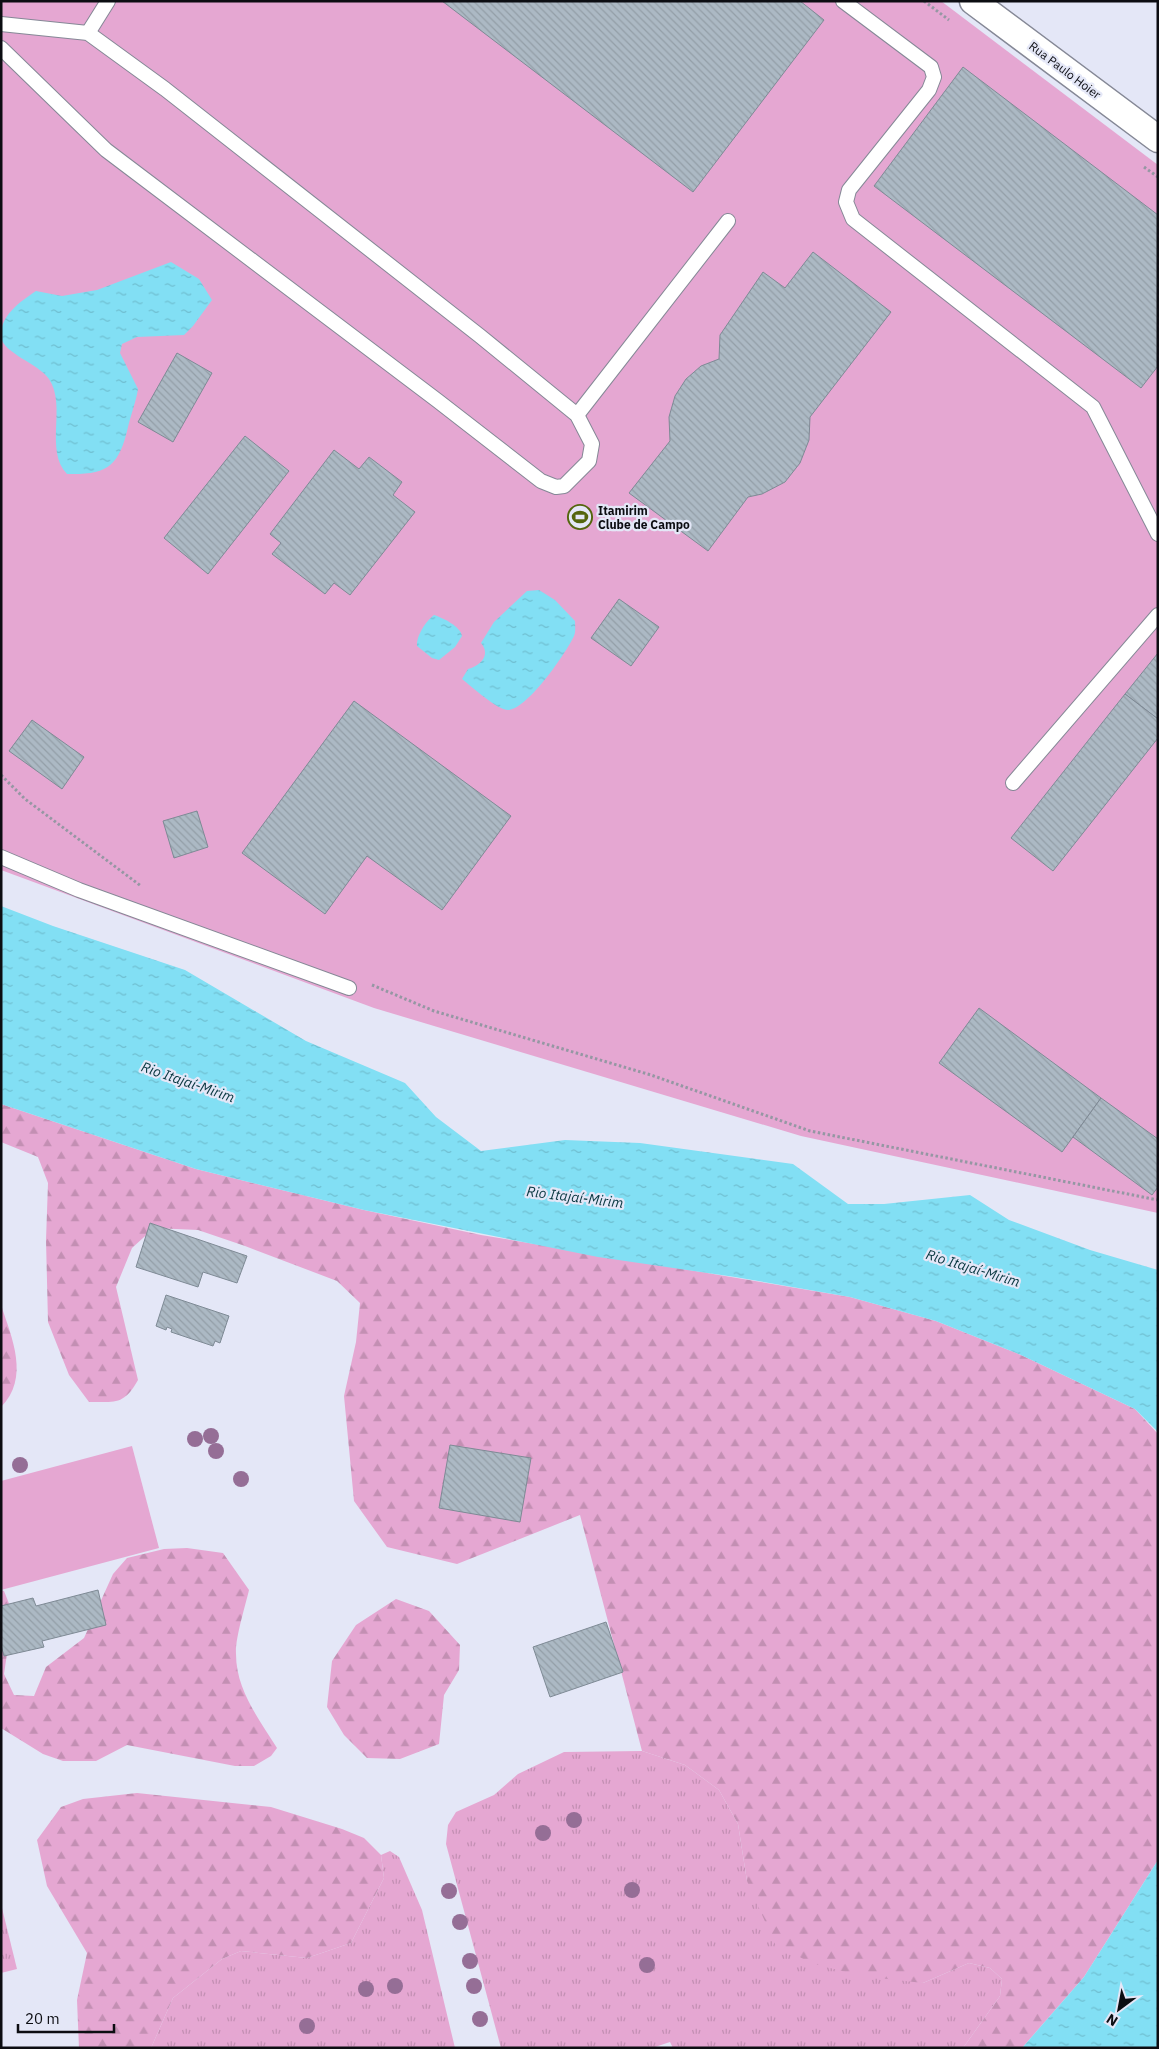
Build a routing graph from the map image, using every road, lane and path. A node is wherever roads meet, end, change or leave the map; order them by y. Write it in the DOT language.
graph roads {
  1 [pos="108,1"];
  2 [pos="844,1"];
  3 [pos="972,1"];
  4 [pos="1,24"];
  5 [pos="88,33"];
  6 [pos="1,48"];
  7 [pos="1158,139"];
  8 [pos="728,221"];
  9 [pos="577,415"];
  10 [pos="1158,534"];
  11 [pos="1158,615"];
  12 [pos="1,775"];
  13 [pos="1013,783"];
  14 [pos="1,857"];
  15 [pos="146,890"];
  16 [pos="370,985"];
  17 [pos="349,988"];
  18 [pos="1158,1200"];
  1 -- 5 [label="lane"];
  2 -- 10 [label="lane"];
  3 -- 7 [label="street, Rua Paulo Hoier"];
  4 -- 5 [label="lane"];
  5 -- 9 [label="lane"];
  6 -- 9 [label="lane"];
  8 -- 9 [label="lane"];
  11 -- 13 [label="lane"];
  12 -- 15 [label="path"];
  14 -- 17 [label="lane"];
  16 -- 18 [label="path"];
}
